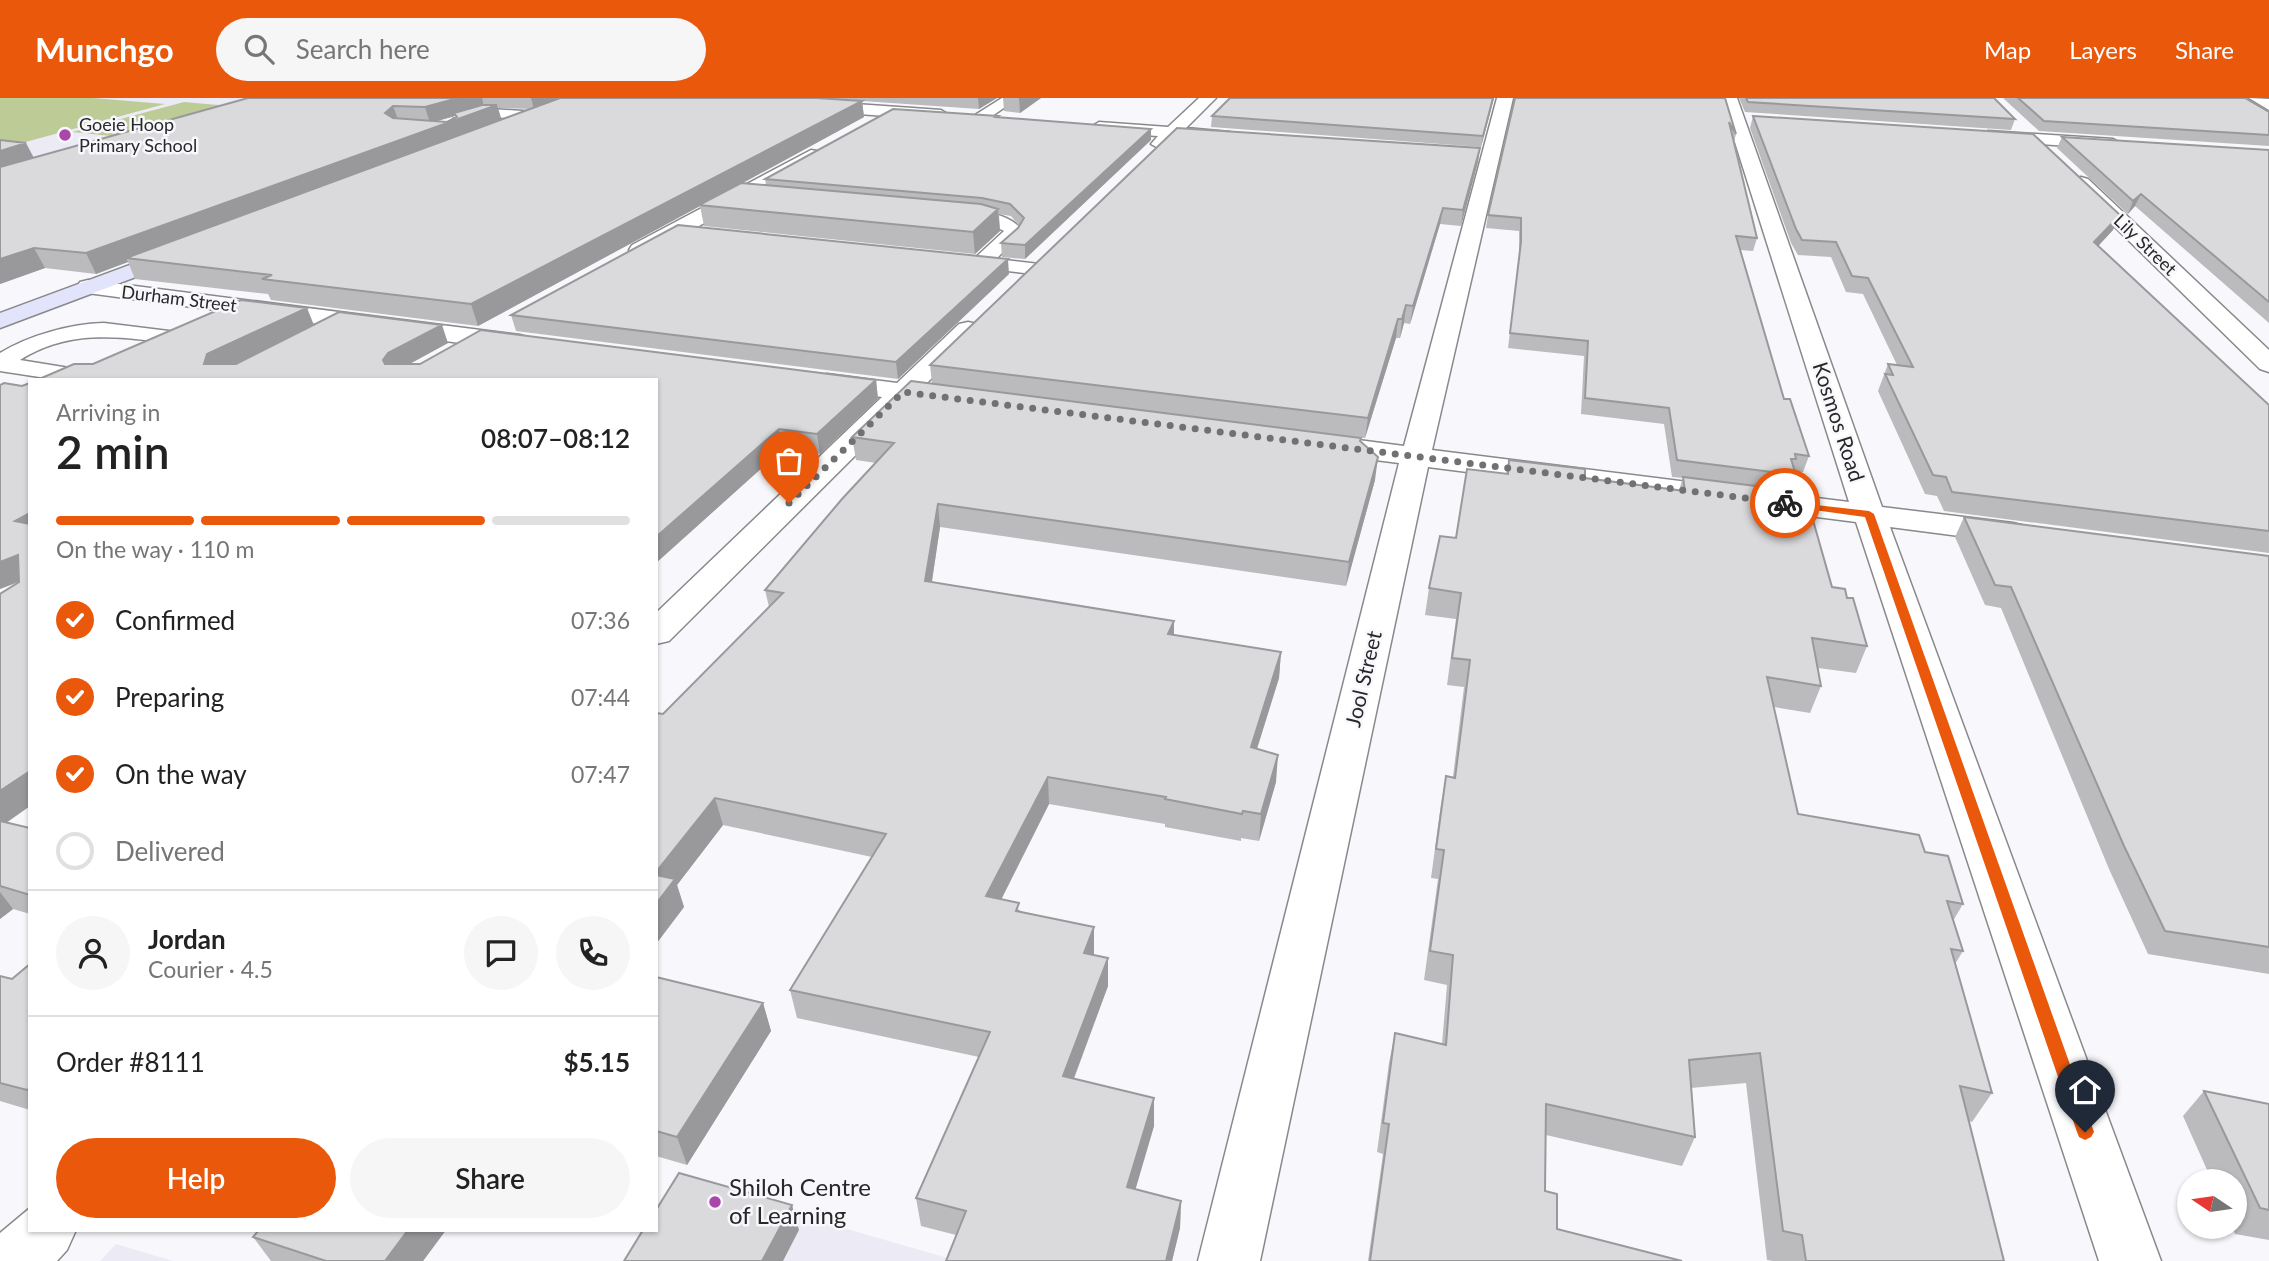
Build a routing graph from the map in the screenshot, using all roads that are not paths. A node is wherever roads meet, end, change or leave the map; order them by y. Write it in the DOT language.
graph roads {
  1 [pos="706,98"];
  2 [pos="915,98"];
  3 [pos="1011,98"];
  4 [pos="1208,98"];
  5 [pos="1505,98"];
  6 [pos="2256,98"];
  7 [pos="2269,105"];
  8 [pos="891,111"];
  9 [pos="1740,113"];
  10 [pos="543,114"];
  11 [pos="2008,114"];
  12 [pos="968,117"];
  13 [pos="1012,120"];
  14 [pos="1079,125"];
  15 [pos="499,131"];
  16 [pos="855,131"];
  17 [pos="1173,132"];
  18 [pos="474,134"];
  19 [pos="1967,135"];
  20 [pos="1239,137"];
  21 [pos="2035,139"];
  22 [pos="832,144"];
  23 [pos="2131,145"];
  24 [pos="1138,166"];
  25 [pos="738,196"];
  26 [pos="765,198"];
  27 [pos="942,214"];
  28 [pos="674,231"];
  29 [pos="702,234"];
  30 [pos="203,243"];
  31 [pos="1051,250"];
  32 [pos="626,257"];
  33 [pos="953,260"];
  34 [pos="980,263"];
  35 [pos="1032,268"];
  36 [pos="88,287"];
  37 [pos="1012,287"];
  38 [pos="246,307"];
  39 [pos="982,316"];
  40 [pos="344,320"];
  41 [pos="0,321"];
  42 [pos="493,331"];
  43 [pos="177,338"];
  44 [pos="309,338"];
  45 [pos="549,346"];
  46 [pos="143,353"];
  47 [pos="449,356"];
  48 [pos="0,363"];
  49 [pos="2269,363"];
  50 [pos="109,367"];
  51 [pos="79,378"];
  52 [pos="86,378"];
  53 [pos="794,378"];
  54 [pos="903,392"];
  55 [pos="972,401"];
  56 [pos="1291,440"];
  57 [pos="1416,456"];
  58 [pos="1869,514"];
  59 [pos="2035,535"];
  60 [pos="658,631"];
  61 [pos="44,1232"];
  62 [pos="15,1261"];
  63 [pos="1229,1261"];
  64 [pos="2130,1261"];
  1 -- 8 [label="street"];
  2 -- 8 [label="street"];
  3 -- 12 [label="lane"];
  4 -- 17 [label="street"];
  5 -- 57 [label="street, Jool Street"];
  6 -- 7 [label="street"];
  8 -- 12 [label="street"];
  8 -- 16 [label="street"];
  9 -- 58 [label="street, Kosmos Road"];
  10 -- 15 [label="street"];
  10 -- 18 [label="lane"];
  11 -- 21 [label="street, Lily Street"];
  12 -- 13 [label="street"];
  14 -- 17 [label="street"];
  17 -- 20 [label="street"];
  17 -- 24 [label="street"];
  19 -- 21 [label="street"];
  21 -- 23 [label="street"];
  21 -- 49 [label="street, Lily Street"];
  22 -- 25 [label="street"];
  25 -- 26 [label="lane"];
  25 -- 28 [label="street"];
  27 -- 34 [label="lane"];
  28 -- 29 [label="lane"];
  28 -- 32 [label="street"];
  30 -- 36 [label="street"];
  31 -- 35 [label="street"];
  33 -- 34 [label="lane"];
  34 -- 35 [label="lane"];
  35 -- 37 [label="street"];
  36 -- 38 [label="street, Durham Street"];
  36 -- 41 [label="street"];
  38 -- 40 [label="street, Durham Street"];
  38 -- 43 [label="lane"];
  39 -- 54 [label="street"];
  40 -- 42 [label="street, Durham Street"];
  40 -- 44 [label="lane"];
  42 -- 45 [label="street, Durham Street"];
  42 -- 47 [label="street"];
  43 -- 46 [label="lane"];
  43 -- 48 [label="lane"];
  48 -- 51 [label="lane"];
  50 -- 52 [label="lane"];
  53 -- 54 [label="street"];
  54 -- 55 [label="street"];
  54 -- 60 [label="street"];
  56 -- 57 [label="street"];
  57 -- 58 [label="street"];
  57 -- 63 [label="street, Jool Street"];
  58 -- 59 [label="street"];
  58 -- 64 [label="street, Kosmos Road"];
  61 -- 62 [label="street"];
}
